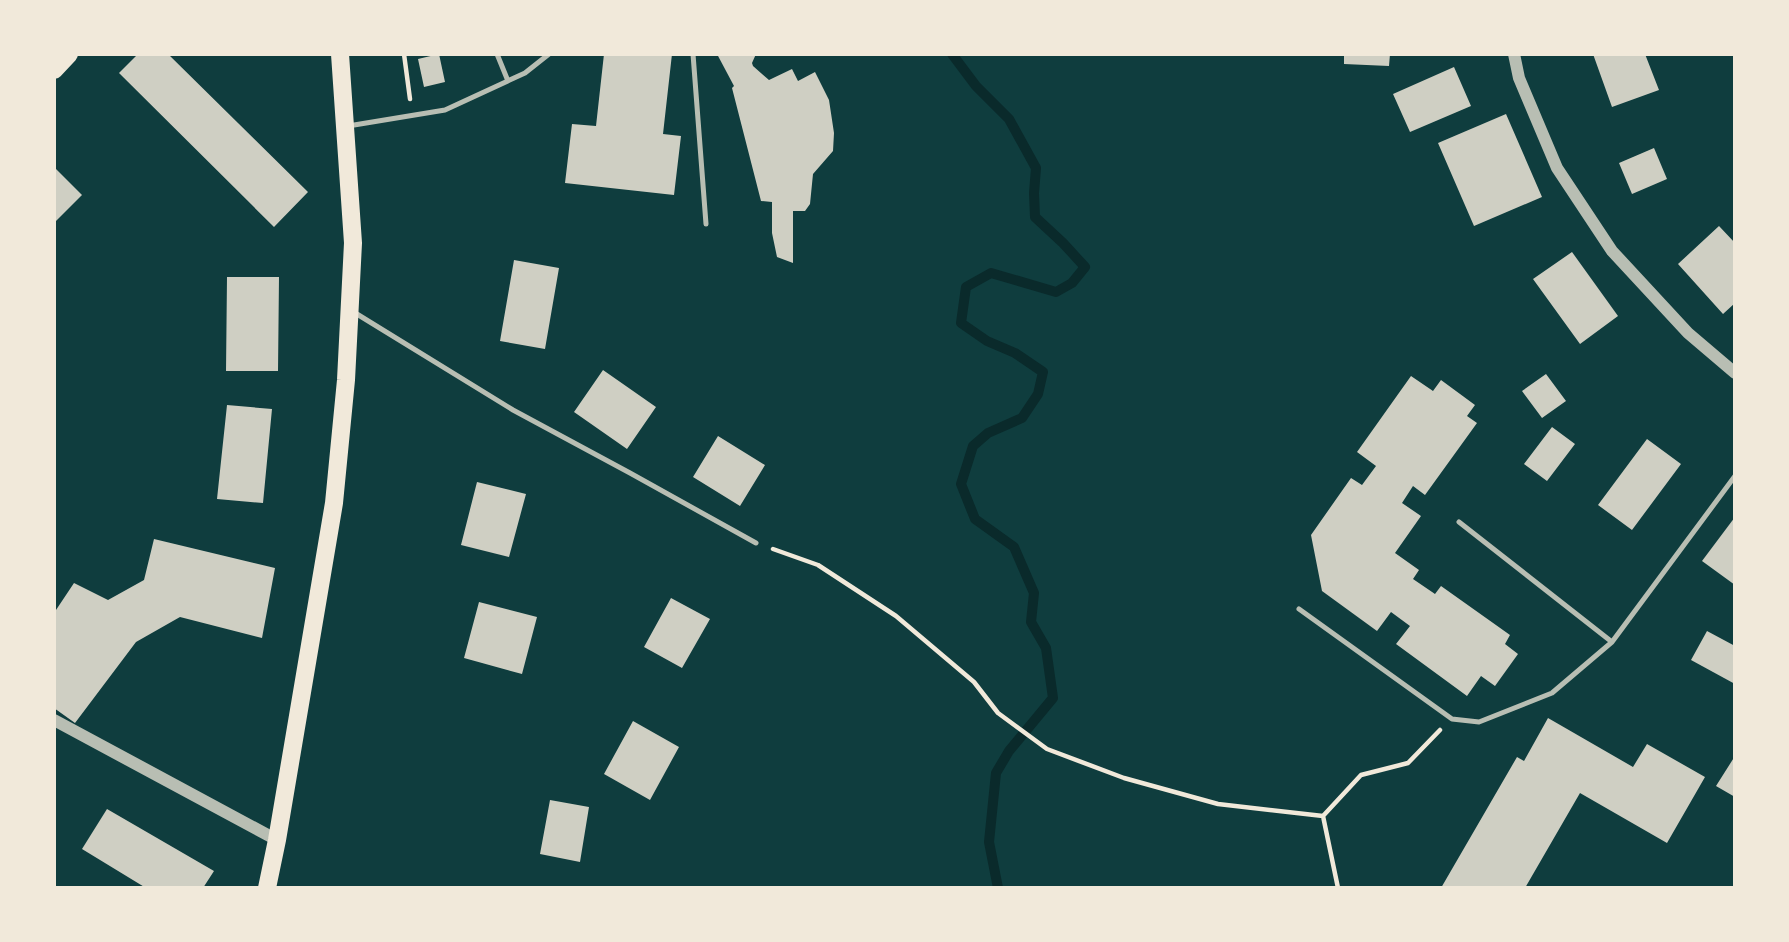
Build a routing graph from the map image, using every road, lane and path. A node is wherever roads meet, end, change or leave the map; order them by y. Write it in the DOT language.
graph roads {
  1 [pos="69,54"];
  2 [pos="340,54"];
  3 [pos="404,54"];
  4 [pos="497,54"];
  5 [pos="549,54"];
  6 [pos="693,54"];
  7 [pos="1514,54"];
  8 [pos="54,70"];
  9 [pos="508,80"];
  10 [pos="412,116"];
  11 [pos="344,127"];
  12 [pos="706,224"];
  13 [pos="349,309"];
  14 [pos="1735,373"];
  15 [pos="1735,475"];
  16 [pos="1459,522"];
  17 [pos="756,543"];
  18 [pos="1299,609"];
  19 [pos="1612,642"];
  20 [pos="1452,719"];
  21 [pos="54,720"];
  22 [pos="1323,816"];
  23 [pos="277,840"];
  24 [pos="267,888"];
  25 [pos="1338,888"];
  1 -- 8 [label="main road"];
  2 -- 11 [label="main road"];
  3 -- 10 [label="path"];
  4 -- 9 [label="lane"];
  5 -- 9 [label="lane"];
  6 -- 12 [label="lane"];
  7 -- 14 [label="street"];
  9 -- 10 [label="lane"];
  10 -- 11 [label="lane"];
  11 -- 13 [label="main road"];
  13 -- 17 [label="lane"];
  13 -- 23 [label="main road"];
  15 -- 19 [label="lane"];
  16 -- 19 [label="lane"];
  17 -- 22 [label="path"];
  18 -- 20 [label="lane"];
  19 -- 20 [label="lane"];
  20 -- 22 [label="path"];
  21 -- 23 [label="street"];
  22 -- 25 [label="path"];
  23 -- 24 [label="main road"];
}
